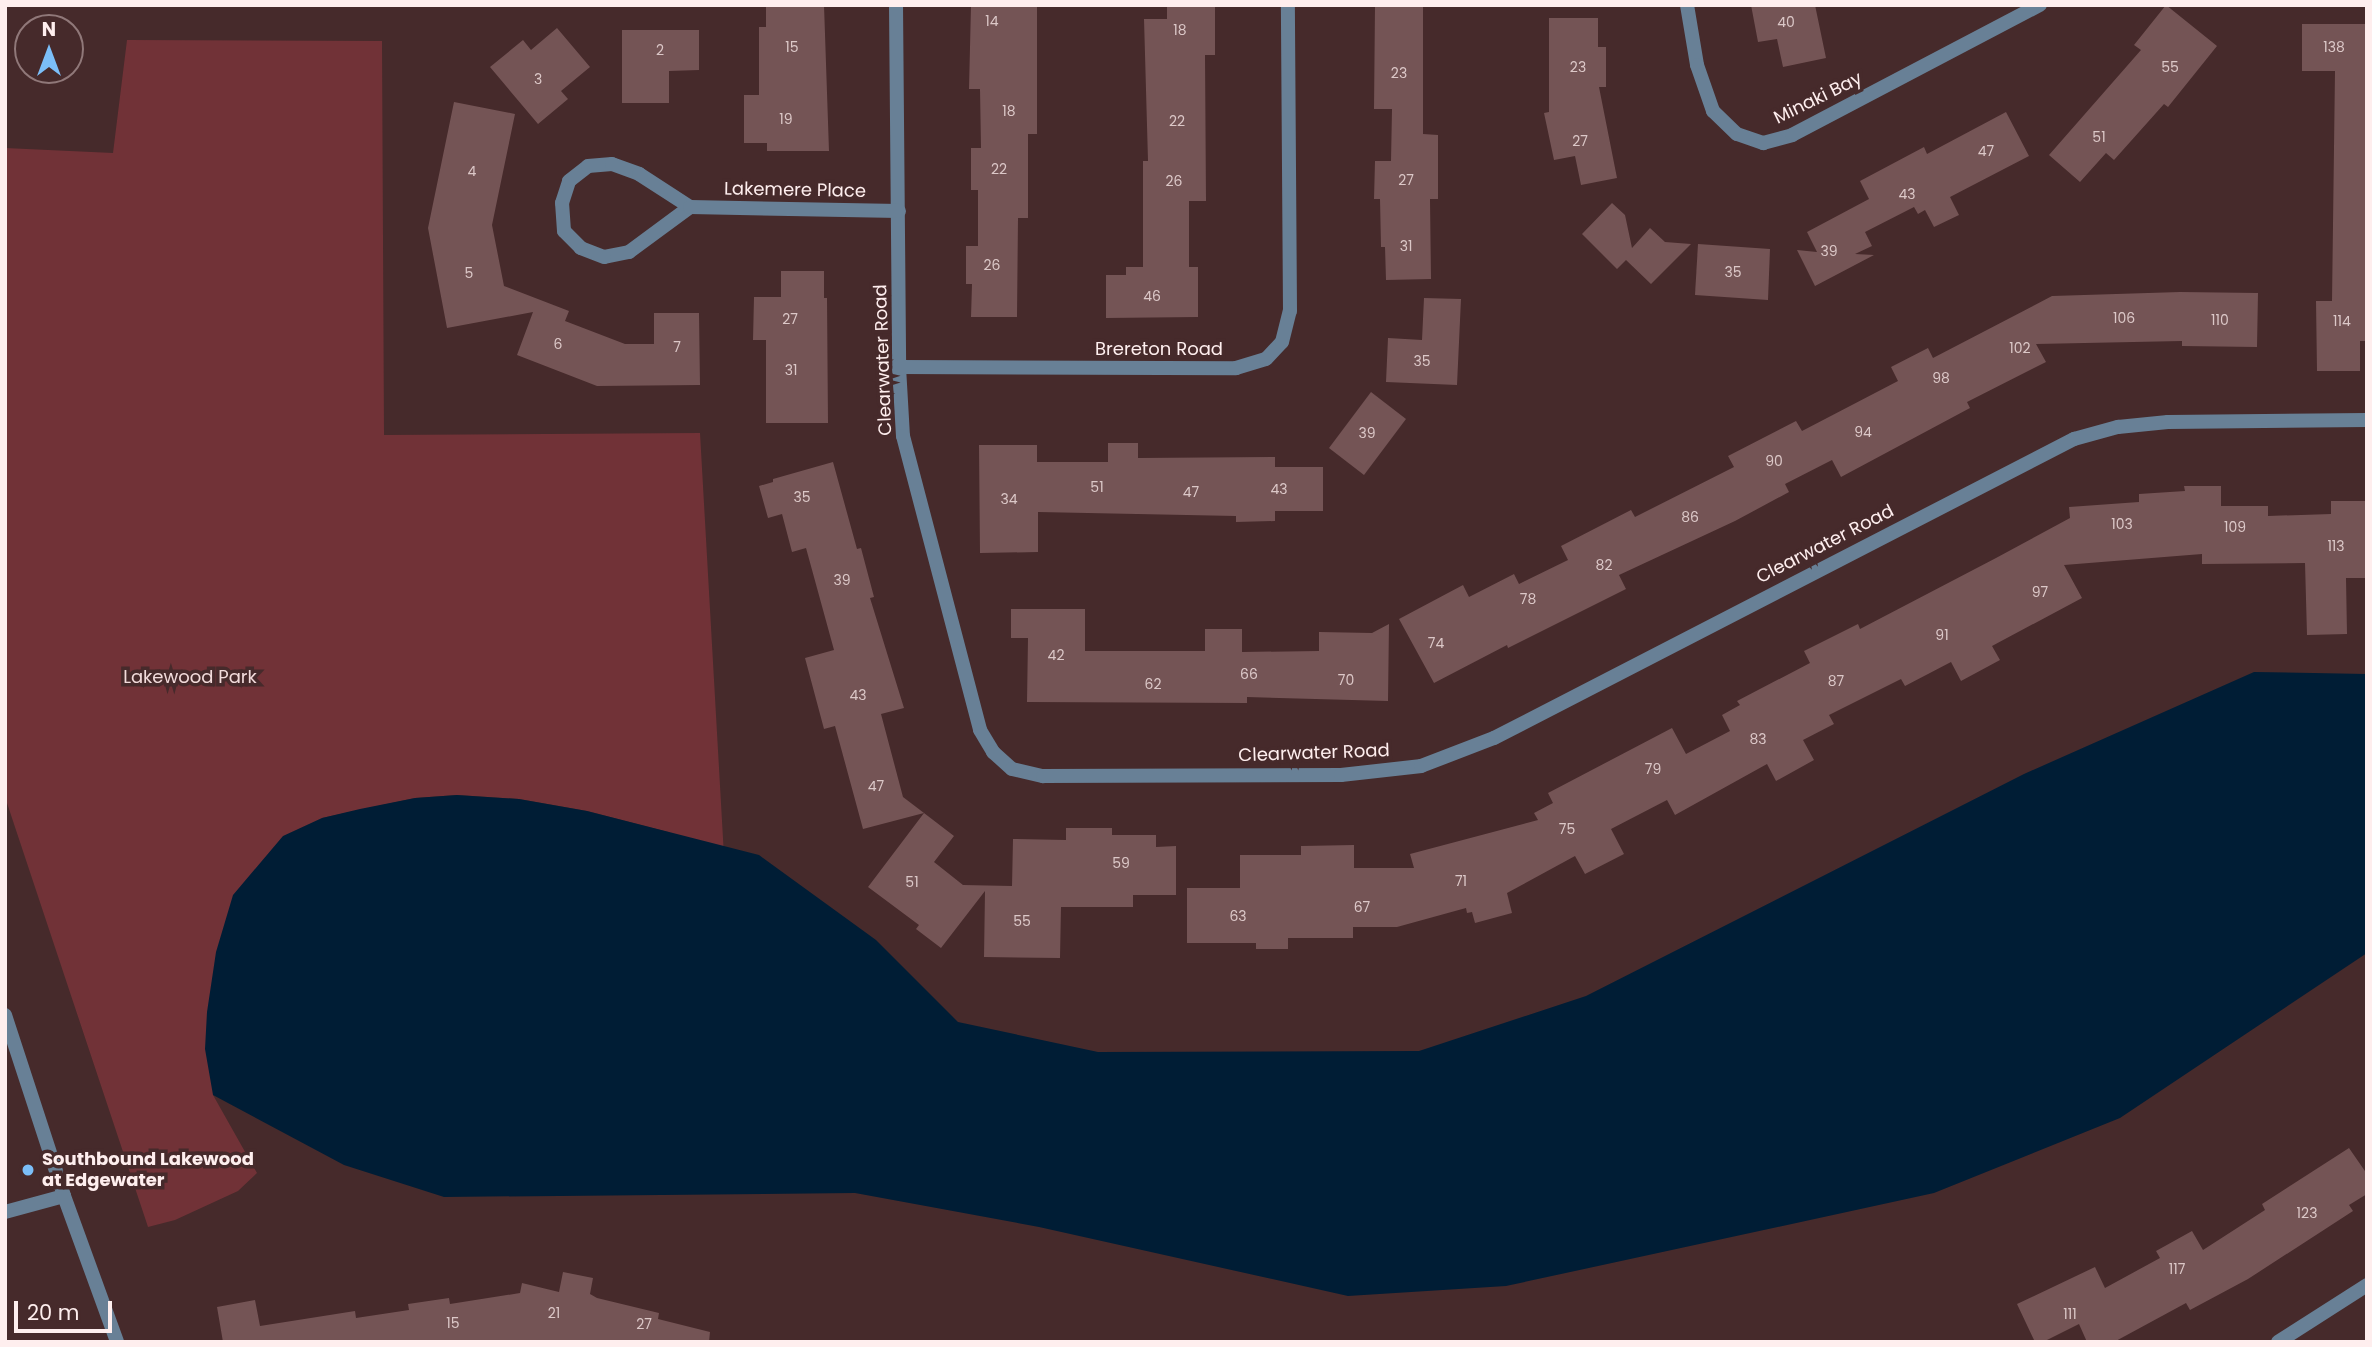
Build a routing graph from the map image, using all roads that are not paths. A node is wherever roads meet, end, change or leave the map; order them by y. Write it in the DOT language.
graph roads {
  1 [pos="896,5"];
  2 [pos="1288,5"];
  3 [pos="1687,5"];
  4 [pos="2040,5"];
  5 [pos="690,207"];
  6 [pos="898,211"];
  7 [pos="899,367"];
  8 [pos="2367,420"];
  9 [pos="5,1015"];
  10 [pos="64,1196"];
  11 [pos="5,1212"];
  12 [pos="2367,1285"];
  13 [pos="117,1342"];
  14 [pos="2278,1342"];
  1 -- 6 [label="street, Clearwater Road"];
  2 -- 7 [label="street, Brereton Road"];
  3 -- 4 [label="street, Minaki Bay"];
  5 -- 5 [label="street"];
  5 -- 6 [label="street, Lakemere Place"];
  6 -- 7 [label="street, Clearwater Road"];
  7 -- 8 [label="street, Clearwater Road"];
  9 -- 10 [label="street"];
  10 -- 11 [label="street"];
  10 -- 13 [label="street"];
  12 -- 14 [label="street"];
}
